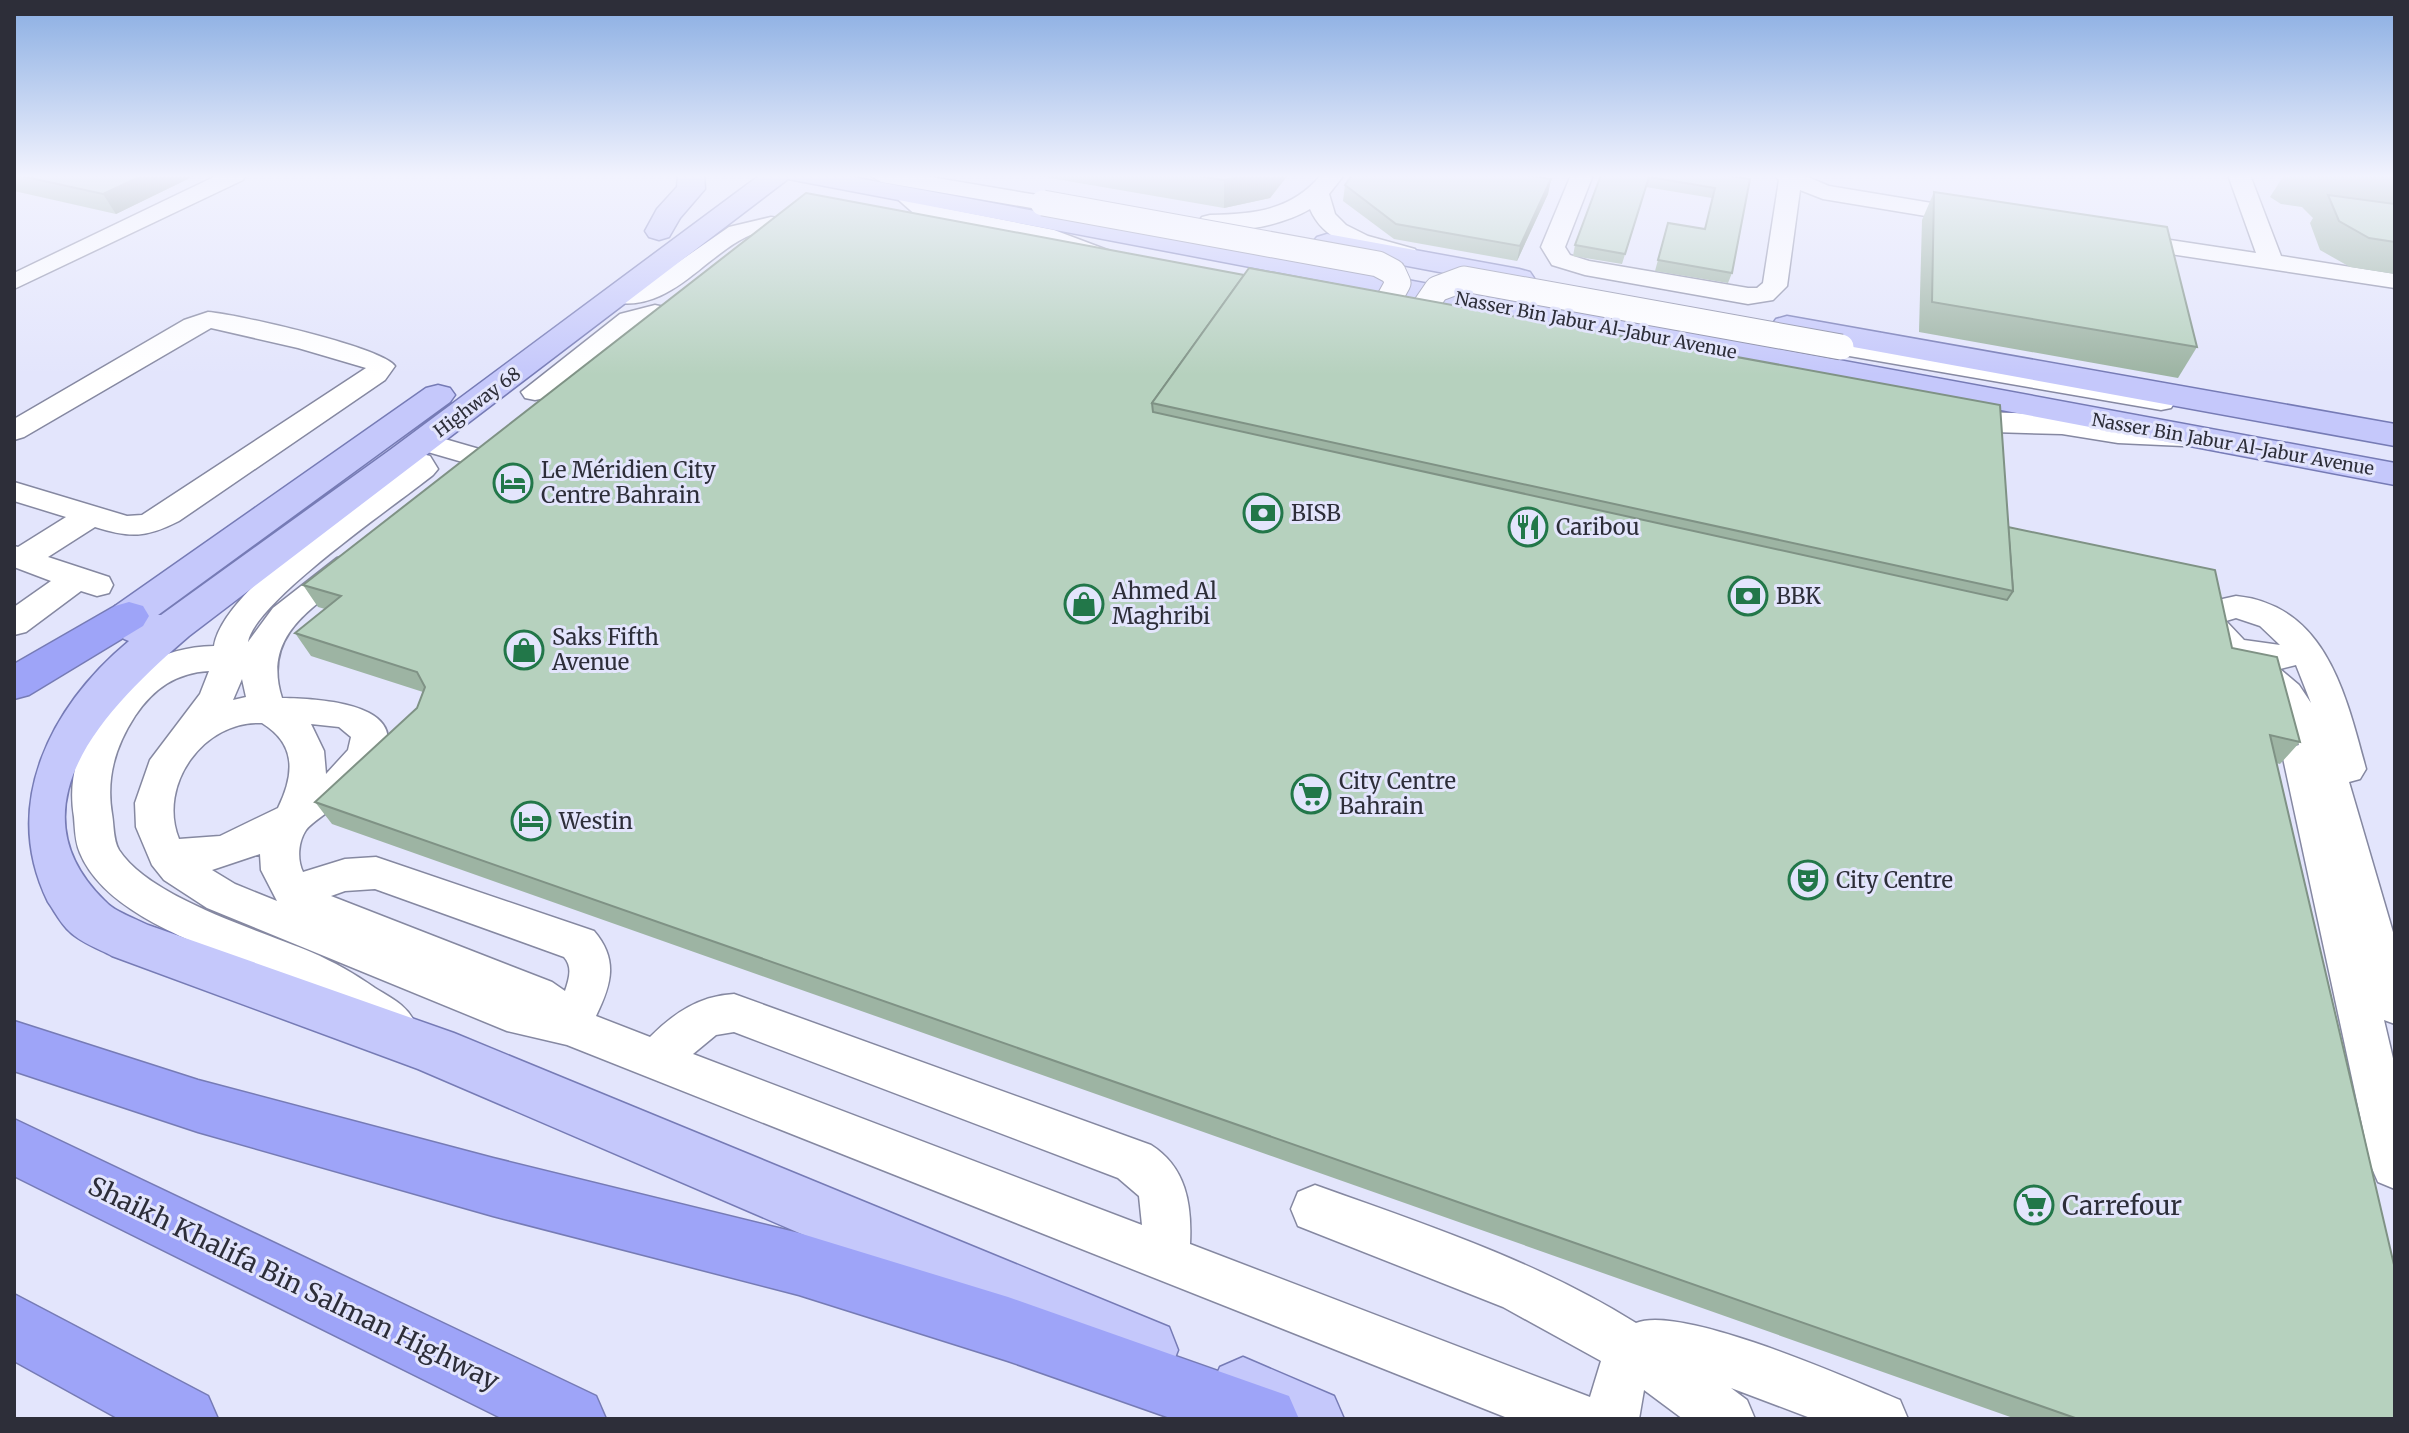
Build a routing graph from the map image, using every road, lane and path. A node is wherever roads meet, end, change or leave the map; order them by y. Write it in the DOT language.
graph roads {
  1 [pos="97,242"];
  2 [pos="645,242"];
  3 [pos="688,242"];
  4 [pos="724,242"];
  5 [pos="1063,242"];
  6 [pos="1185,242"];
  7 [pos="1256,242"];
  8 [pos="1322,242"];
  9 [pos="1365,242"];
  10 [pos="1556,242"];
  11 [pos="1780,242"];
  12 [pos="2141,242"];
  13 [pos="2264,242"];
  14 [pos="1429,261"];
  15 [pos="2271,262"];
  16 [pos="1138,266"];
  17 [pos="1107,270"];
  18 [pos="2395,281"];
  19 [pos="14,282"];
  20 [pos="617,296"];
  21 [pos="679,317"];
  22 [pos="1377,321"];
  23 [pos="1411,327"];
  24 [pos="1649,335"];
  25 [pos="565,352"];
  26 [pos="1751,381"];
  27 [pos="518,388"];
  28 [pos="574,401"];
  29 [pos="2325,422"];
  30 [pos="14,431"];
  31 [pos="2395,435"];
  32 [pos="2192,437"];
  33 [pos="414,450"];
  34 [pos="2395,474"];
  35 [pos="14,491"];
  36 [pos="81,512"];
  37 [pos="17,553"];
  38 [pos="16,620"];
  39 [pos="152,621"];
  40 [pos="2292,633"];
  41 [pos="2226,650"];
  42 [pos="229,659"];
  43 [pos="14,684"];
  44 [pos="271,711"];
  45 [pos="195,732"];
  46 [pos="291,817"];
  47 [pos="166,854"];
  48 [pos="293,892"];
  49 [pos="2372,927"];
  50 [pos="2395,1005"];
  51 [pos="569,1026"];
  52 [pos="14,1046"];
  53 [pos="435,1050"];
  54 [pos="656,1061"];
  55 [pos="14,1146"];
  56 [pos="2395,1166"];
  57 [pos="1315,1209"];
  58 [pos="1164,1257"];
  59 [pos="14,1326"];
  60 [pos="14,1351"];
  61 [pos="1624,1380"];
  62 [pos="170,1419"];
  63 [pos="185,1419"];
  64 [pos="573,1419"];
  65 [pos="1266,1419"];
  66 [pos="1311,1419"];
  67 [pos="1578,1419"];
  68 [pos="1728,1419"];
  69 [pos="1881,1419"];
  1 -- 19 [label="street"];
  2 -- 39 [label="main road, Highway 68"];
  3 -- 20 [label="main road, Highway 68"];
  4 -- 20 [label="street"];
  5 -- 16 [label="street"];
  6 -- 24 [label="main road, Nasser Bin Jabur Al-Jabur Avenue"];
  7 -- 22 [label="street, bridge"];
  8 -- 14 [label="main road, Nasser Bin Jabur Al-Jabur Avenue"];
  9 -- 14 [label="street"];
  10 -- 11 [label="street"];
  12 -- 15 [label="street"];
  13 -- 15 [label="street"];
  14 -- 29 [label="main road, Nasser Bin Jabur Al-Jabur Avenue"];
  15 -- 18 [label="street"];
  17 -- 24 [label="street"];
  20 -- 25 [label="main road, Highway 68"];
  21 -- 25 [label="street"];
  23 -- 29 [label="street, bridge"];
  24 -- 32 [label="main road, Nasser Bin Jabur Al-Jabur Avenue"];
  25 -- 27 [label="main road, Highway 68"];
  26 -- 32 [label="street"];
  27 -- 28 [label="street"];
  27 -- 33 [label="main road, Highway 68"];
  29 -- 31 [label="main road, Nasser Bin Jabur Al-Jabur Avenue"];
  30 -- 36 [label="street"];
  32 -- 34 [label="main road, Nasser Bin Jabur Al-Jabur Avenue"];
  33 -- 39 [label="main road, Highway 68"];
  33 -- 42 [label="street"];
  33 -- 44 [label="street"];
  35 -- 36 [label="street"];
  36 -- 37 [label="street"];
  37 -- 38 [label="street"];
  39 -- 43 [label="highway"];
  39 -- 53 [label="main road"];
  40 -- 41 [label="street"];
  40 -- 41 [label="street"];
  40 -- 49 [label="street"];
  41 -- 49 [label="street"];
  42 -- 45 [label="street"];
  42 -- 53 [label="street"];
  44 -- 45 [label="street"];
  44 -- 46 [label="street"];
  44 -- 46 [label="street"];
  45 -- 47 [label="street"];
  46 -- 47 [label="street"];
  46 -- 48 [label="street"];
  47 -- 51 [label="street"];
  48 -- 51 [label="street"];
  48 -- 51 [label="street"];
  49 -- 50 [label="street"];
  49 -- 56 [label="street"];
  51 -- 54 [label="street"];
  52 -- 65 [label="highway"];
  53 -- 66 [label="main road"];
  54 -- 58 [label="street"];
  54 -- 58 [label="street"];
  55 -- 64 [label="highway, Shaikh Khalifa Bin Salman Highway"];
  57 -- 61 [label="street"];
  58 -- 67 [label="street"];
  59 -- 63 [label="highway"];
  60 -- 62 [label="highway"];
  61 -- 68 [label="street"];
  61 -- 69 [label="street"];
}
